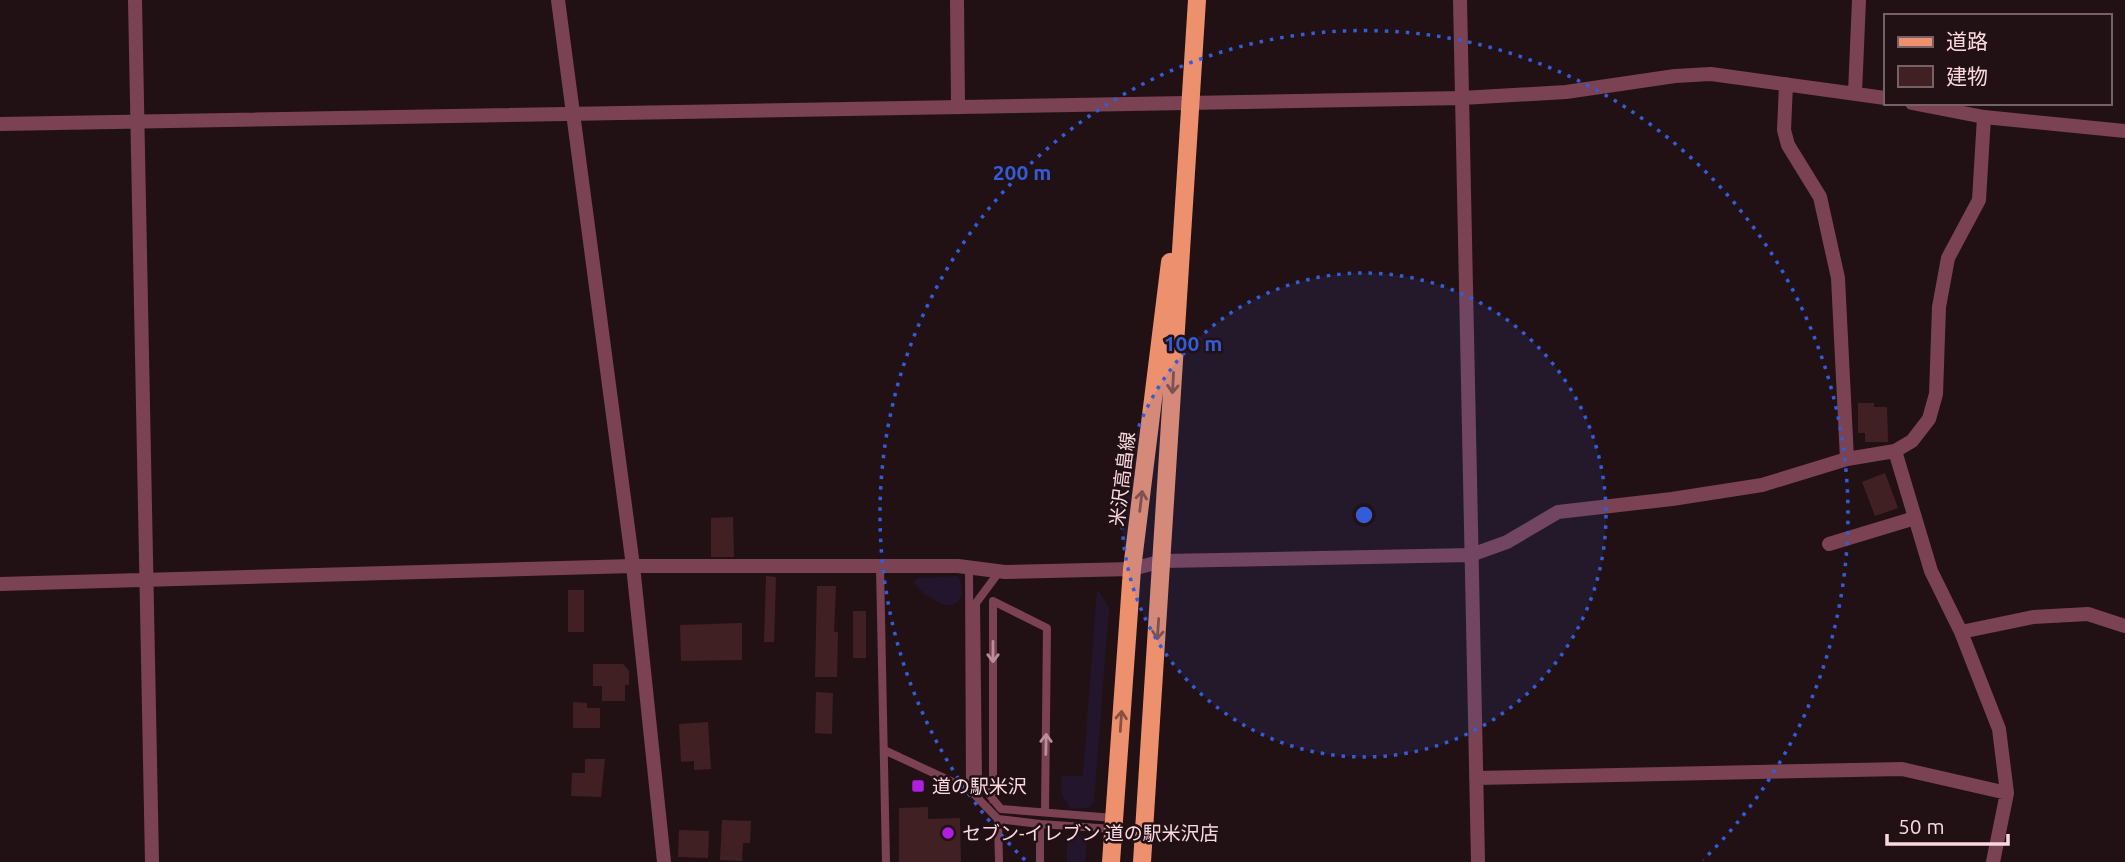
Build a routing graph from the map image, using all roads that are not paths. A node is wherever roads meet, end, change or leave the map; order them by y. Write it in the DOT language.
graph roads {
  1 [pos="135,0"];
  2 [pos="558,0"];
  3 [pos="957,0"];
  4 [pos="1197,0"];
  5 [pos="1460,0"];
  6 [pos="1859,0"];
  7 [pos="1786,84"];
  8 [pos="1855,93"];
  9 [pos="1462,98"];
  10 [pos="1884,98"];
  11 [pos="1190,103"];
  12 [pos="1922,105"];
  13 [pos="958,106"];
  14 [pos="573,114"];
  15 [pos="1984,117"];
  16 [pos="138,122"];
  17 [pos="0,124"];
  18 [pos="2125,131"];
  19 [pos="1895,451"];
  20 [pos="1847,459"];
  21 [pos="1915,518"];
  22 [pos="1829,544"];
  23 [pos="1471,555"];
  24 [pos="1163,561"];
  25 [pos="633,566"];
  26 [pos="969,567"];
  27 [pos="880,568"];
  28 [pos="1132,569"];
  29 [pos="999,572"];
  30 [pos="145,580"];
  31 [pos="0,584"];
  32 [pos="2125,626"];
  33 [pos="1961,632"];
  34 [pos="884,750"];
  35 [pos="1476,778"];
  36 [pos="970,790"];
  37 [pos="2007,793"];
  38 [pos="993,800"];
  39 [pos="1045,812"];
  40 [pos="998,819"];
  41 [pos="1114,823"];
  42 [pos="1040,824"];
  43 [pos="152,862"];
  44 [pos="664,862"];
  45 [pos="886,862"];
  46 [pos="999,862"];
  47 [pos="1040,862"];
  48 [pos="1111,862"];
  49 [pos="1142,862"];
  50 [pos="1478,862"];
  51 [pos="1993,862"];
  1 -- 16 [label="street"];
  2 -- 14 [label="street"];
  3 -- 13 [label="street"];
  4 -- 11 [label="main road, 米沢高畠線"];
  5 -- 9 [label="street"];
  6 -- 8 [label="street"];
  7 -- 8 [label="street"];
  7 -- 9 [label="street"];
  7 -- 20 [label="street"];
  8 -- 10 [label="street"];
  9 -- 11 [label="street"];
  9 -- 23 [label="street"];
  11 -- 13 [label="street"];
  11 -- 24 [label="main road, 米沢高畠線, one-way"];
  28 -- 11 [label="main road, 米沢高畠線, one-way"];
  12 -- 15 [label="street"];
  13 -- 14 [label="street"];
  14 -- 16 [label="street"];
  14 -- 25 [label="street"];
  15 -- 18 [label="street"];
  15 -- 19 [label="street"];
  16 -- 17 [label="street"];
  16 -- 30 [label="street"];
  19 -- 20 [label="street"];
  19 -- 21 [label="street"];
  20 -- 23 [label="street"];
  21 -- 22 [label="street"];
  21 -- 33 [label="street"];
  23 -- 24 [label="street"];
  23 -- 35 [label="street"];
  24 -- 28 [label="street"];
  24 -- 49 [label="main road, 米沢高畠線, one-way"];
  25 -- 27 [label="street"];
  25 -- 30 [label="street"];
  25 -- 44 [label="street"];
  26 -- 27 [label="street"];
  26 -- 29 [label="street"];
  26 -- 36 [label="lane"];
  27 -- 34 [label="lane"];
  28 -- 29 [label="street"];
  41 -- 28 [label="main road, 米沢高畠線, one-way"];
  29 -- 38 [label="lane"];
  30 -- 31 [label="street"];
  30 -- 43 [label="street"];
  32 -- 33 [label="street"];
  33 -- 37 [label="street"];
  34 -- 36 [label="lane"];
  34 -- 45 [label="lane"];
  35 -- 37 [label="street"];
  35 -- 50 [label="street"];
  36 -- 40 [label="lane"];
  37 -- 51 [label="street"];
  38 -- 39 [label="lane"];
  39 -- 38 [label="lane, one-way"];
  39 -- 41 [label="lane"];
  40 -- 42 [label="lane"];
  40 -- 46 [label="lane"];
  41 -- 42 [label="lane"];
  41 -- 48 [label="main road, 米沢高畠線"];
  42 -- 47 [label="lane"];
}
